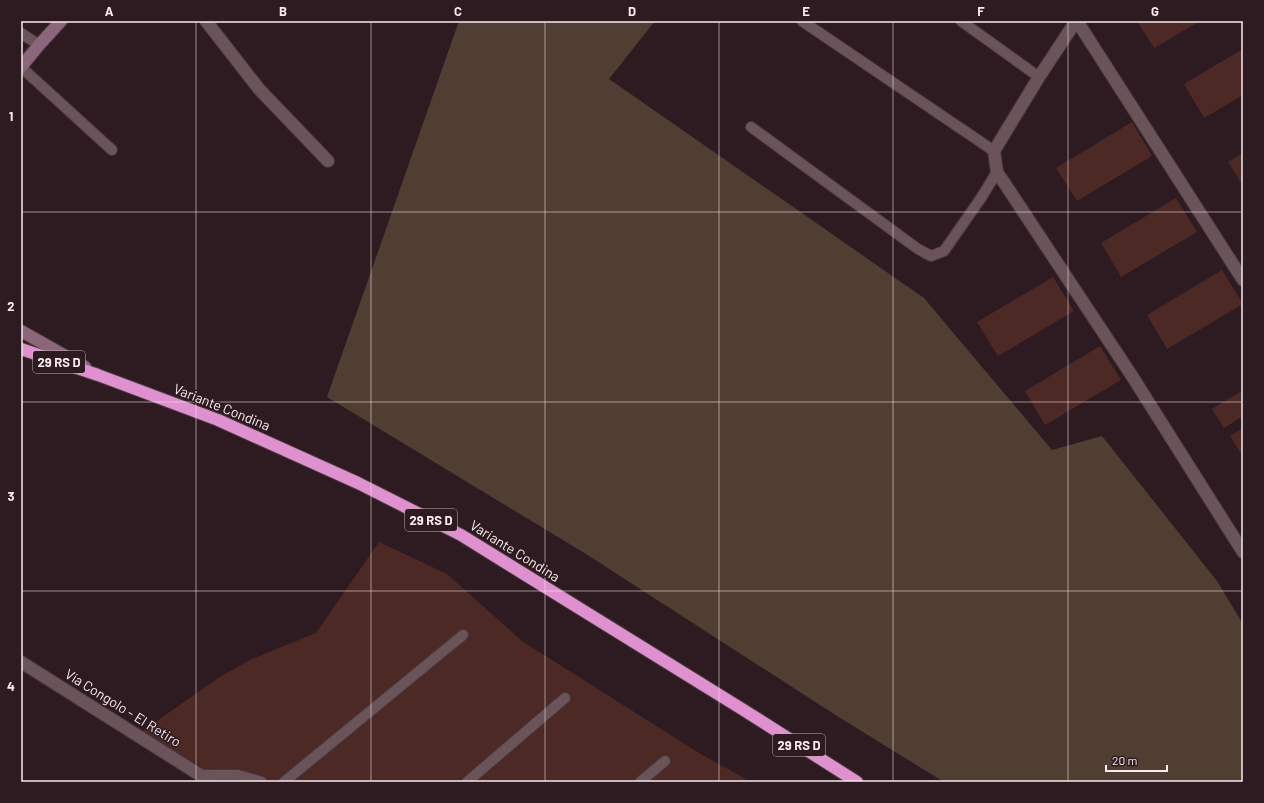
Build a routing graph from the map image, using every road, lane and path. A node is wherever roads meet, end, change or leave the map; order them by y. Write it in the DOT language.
graph roads {
  1 [pos="60,21"];
  2 [pos="206,21"];
  3 [pos="802,21"];
  4 [pos="961,21"];
  5 [pos="1076,21"];
  6 [pos="21,33"];
  7 [pos="39,45"];
  8 [pos="21,67"];
  9 [pos="1039,77"];
  10 [pos="751,127"];
  11 [pos="112,150"];
  12 [pos="994,151"];
  13 [pos="328,161"];
  14 [pos="997,172"];
  15 [pos="1243,280"];
  16 [pos="21,331"];
  17 [pos="21,349"];
  18 [pos="98,375"];
  19 [pos="1243,552"];
  20 [pos="463,635"];
  21 [pos="21,662"];
  22 [pos="565,698"];
  23 [pos="665,761"];
  24 [pos="204,779"];
  25 [pos="262,782"];
  26 [pos="284,782"];
  27 [pos="467,782"];
  28 [pos="640,782"];
  29 [pos="857,782"];
  1 -- 7 [label="main road"];
  2 -- 13 [label="street"];
  3 -- 12 [label="lane"];
  4 -- 9 [label="lane"];
  5 -- 9 [label="street"];
  5 -- 15 [label="street"];
  6 -- 7 [label="lane"];
  7 -- 8 [label="main road"];
  8 -- 11 [label="lane"];
  9 -- 12 [label="street"];
  10 -- 14 [label="lane"];
  12 -- 14 [label="street"];
  14 -- 19 [label="street"];
  16 -- 18 [label="main road"];
  17 -- 18 [label="highway, Variante Condina / 29 RS D"];
  18 -- 29 [label="highway, Variante Condina / 29 RS D"];
  20 -- 26 [label="lane"];
  21 -- 24 [label="street, Vía Congolo - El Retiro"];
  22 -- 27 [label="lane"];
  23 -- 28 [label="lane"];
  24 -- 25 [label="lane"];
}
